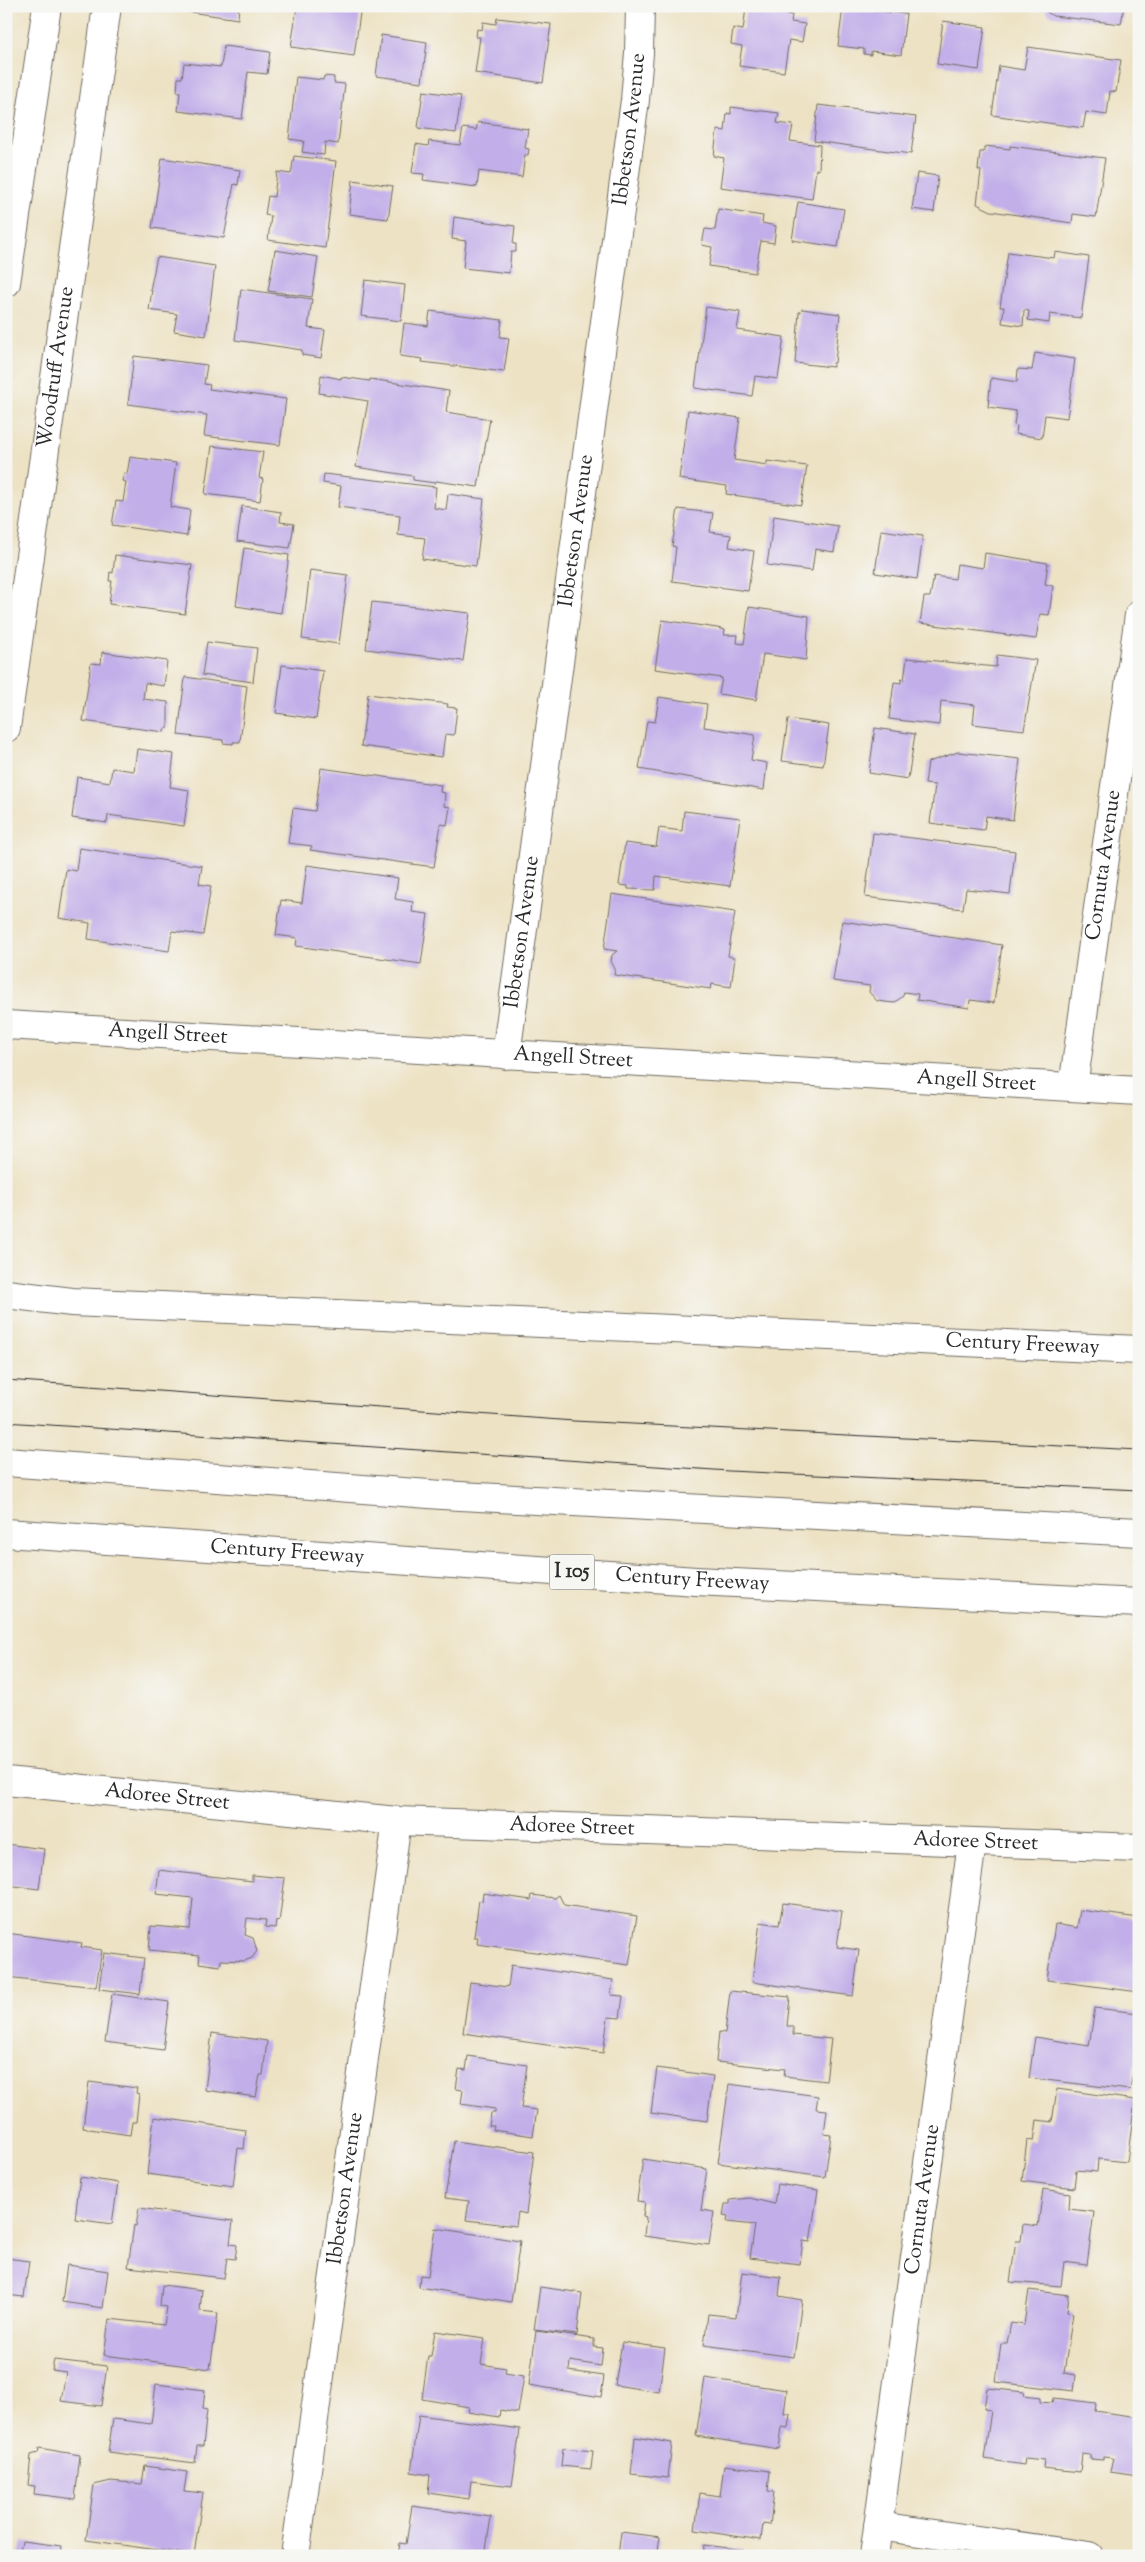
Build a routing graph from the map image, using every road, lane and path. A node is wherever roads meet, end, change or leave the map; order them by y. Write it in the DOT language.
graph roads {
  1 [pos="46,6"];
  2 [pos="107,6"];
  3 [pos="640,6"];
  4 [pos="6,283"];
  5 [pos="1139,615"];
  6 [pos="6,728"];
  7 [pos="6,1025"];
  8 [pos="506,1056"];
  9 [pos="1073,1087"];
  10 [pos="1139,1091"];
  11 [pos="6,1294"];
  12 [pos="1139,1350"];
  13 [pos="6,1462"];
  14 [pos="1139,1532"];
  15 [pos="6,1533"];
  16 [pos="1139,1603"];
  17 [pos="6,1781"];
  18 [pos="397,1820"];
  19 [pos="972,1843"];
  20 [pos="1139,1848"];
  21 [pos="878,2526"];
  22 [pos="295,2556"];
  23 [pos="874,2556"];
  24 [pos="1089,2556"];
  1 -- 4 [label="main road"];
  2 -- 6 [label="main road, Woodruff Avenue"];
  3 -- 8 [label="main road, Ibbetson Avenue"];
  5 -- 9 [label="main road, Cornuta Avenue"];
  7 -- 8 [label="main road, Angell Street"];
  8 -- 9 [label="main road, Angell Street"];
  9 -- 10 [label="main road, Angell Street"];
  11 -- 12 [label="main road, Century Freeway"];
  13 -- 14 [label="main road"];
  15 -- 16 [label="main road, Century Freeway / I 105"];
  17 -- 18 [label="main road, Adoree Street"];
  18 -- 19 [label="main road, Adoree Street"];
  18 -- 22 [label="main road, Ibbetson Avenue"];
  19 -- 20 [label="main road, Adoree Street"];
  19 -- 21 [label="main road, Cornuta Avenue"];
  21 -- 23 [label="main road, Cornuta Avenue"];
  21 -- 24 [label="main road"];
}
